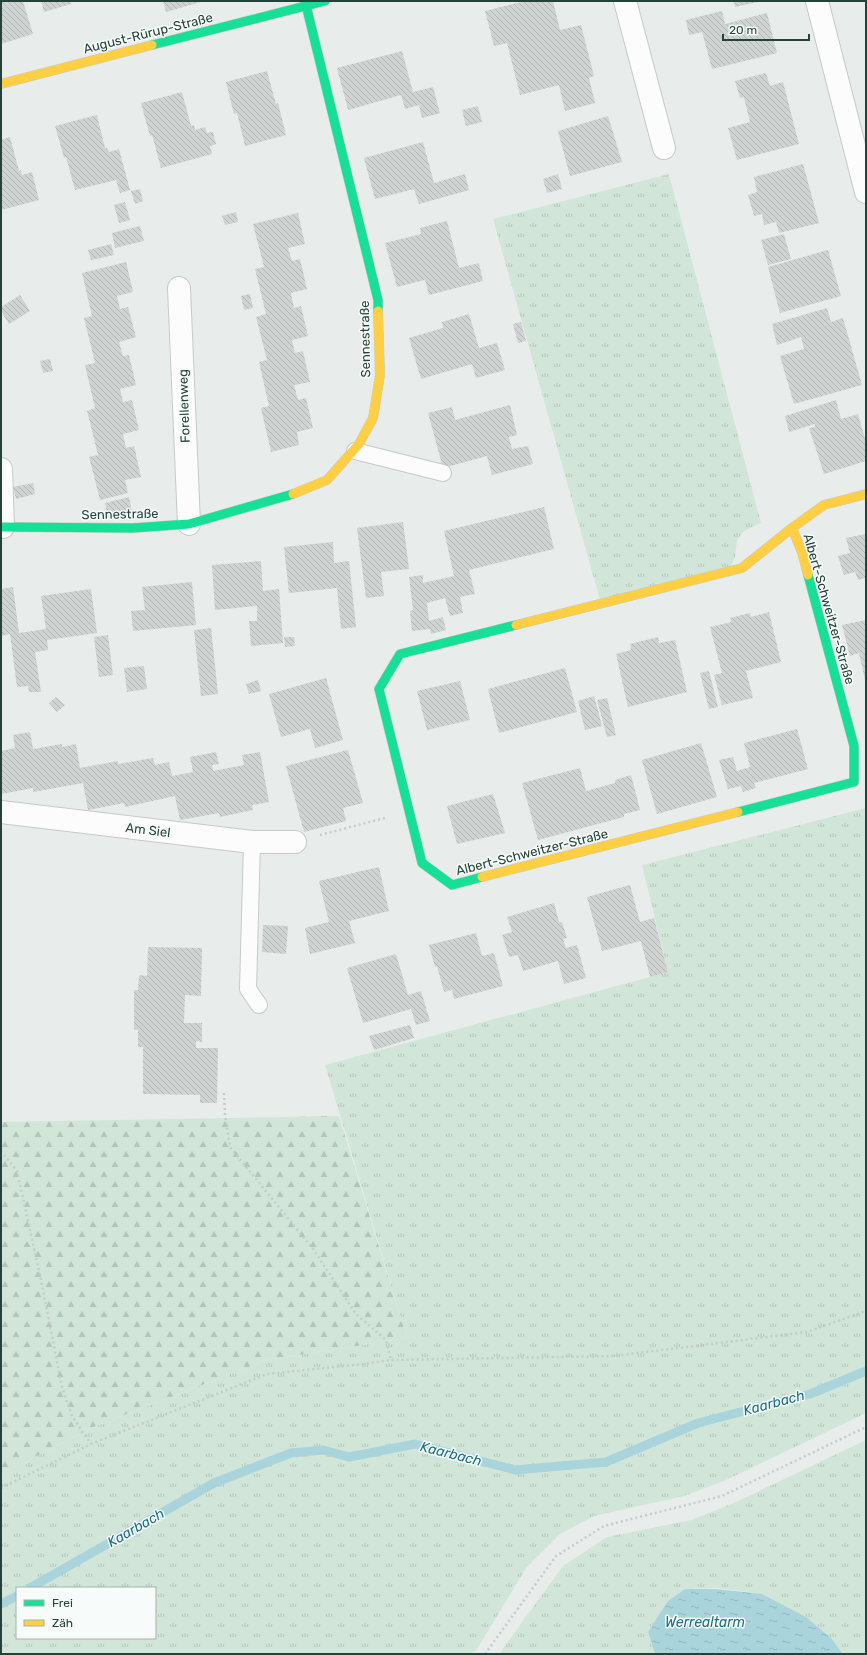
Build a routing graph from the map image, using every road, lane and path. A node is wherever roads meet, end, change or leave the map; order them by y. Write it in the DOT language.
graph roads {
  1 [pos="325,1"];
  2 [pos="625,1"];
  3 [pos="817,1"];
  4 [pos="306,3"];
  5 [pos="1,84"];
  6 [pos="664,148"];
  7 [pos="866,192"];
  8 [pos="179,288"];
  9 [pos="355,451"];
  10 [pos="1,469"];
  11 [pos="443,473"];
  12 [pos="866,494"];
  13 [pos="189,524"];
  14 [pos="2,527"];
  15 [pos="792,528"];
  16 [pos="1,812"];
  17 [pos="411,812"];
  18 [pos="252,842"];
  19 [pos="295,842"];
  20 [pos="259,1005"];
  21 [pos="224,1093"];
  22 [pos="1,1151"];
  23 [pos="866,1311"];
  24 [pos="391,1360"];
  25 [pos="866,1427"];
  26 [pos="91,1444"];
  27 [pos="1,1488"];
  28 [pos="485,1654"];
  1 -- 4 [label="street, August-Rürup-Straße"];
  2 -- 6 [label="street"];
  3 -- 7 [label="street"];
  4 -- 5 [label="street, August-Rürup-Straße"];
  4 -- 9 [label="street, Sennestraße"];
  8 -- 13 [label="street, Forellenweg"];
  9 -- 11 [label="lane"];
  9 -- 13 [label="street, Sennestraße"];
  10 -- 14 [label="street"];
  12 -- 15 [label="street, Albert-Schweitzer-Straße"];
  13 -- 14 [label="street, Sennestraße"];
  15 -- 17 [label="street, Albert-Schweitzer-Straße"];
  15 -- 17 [label="street, Albert-Schweitzer-Straße"];
  16 -- 18 [label="street, Am Siel"];
  17 -- 19 [label="path"];
  18 -- 19 [label="street, Am Siel"];
  18 -- 20 [label="lane"];
  21 -- 24 [label="path"];
  22 -- 26 [label="path"];
  23 -- 24 [label="path"];
  24 -- 26 [label="path"];
  25 -- 28 [label="path"];
  26 -- 27 [label="path"];
}
